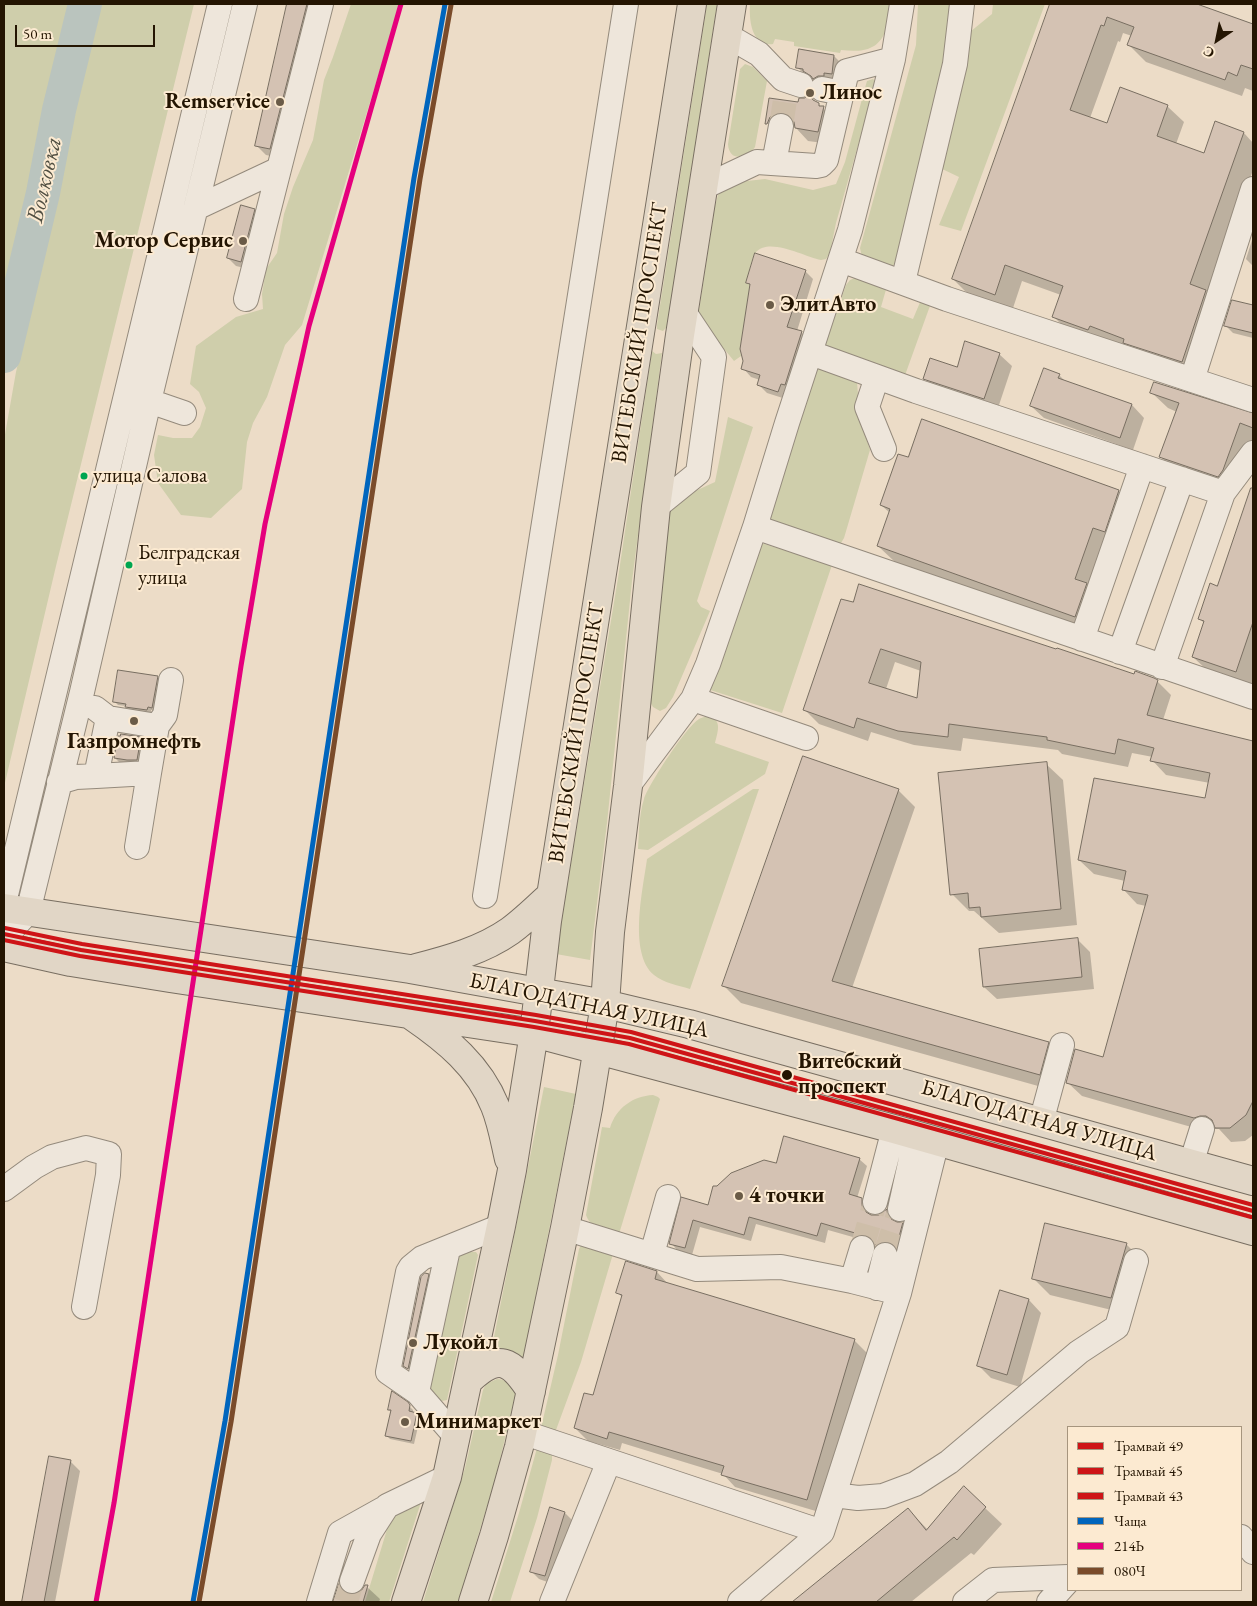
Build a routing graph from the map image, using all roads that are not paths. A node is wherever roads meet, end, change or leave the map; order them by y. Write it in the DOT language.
graph roads {
  1 [pos="220,4"];
  2 [pos="245,4"];
  3 [pos="321,4"];
  4 [pos="626,4"];
  5 [pos="692,4"];
  6 [pos="732,4"];
  7 [pos="902,4"];
  8 [pos="962,4"];
  9 [pos="728,36"];
  10 [pos="893,59"];
  11 [pos="808,89"];
  12 [pos="781,126"];
  13 [pos="774,163"];
  14 [pos="279,168"];
  15 [pos="704,187"];
  16 [pos="1253,189"];
  17 [pos="196,208"];
  18 [pos="841,260"];
  19 [pos="903,282"];
  20 [pos="246,299"];
  21 [pos="682,324"];
  22 [pos="640,331"];
  23 [pos="811,353"];
  24 [pos="877,377"];
  25 [pos="1192,380"];
  26 [pos="1253,400"];
  27 [pos="149,401"];
  28 [pos="184,413"];
  29 [pos="884,449"];
  30 [pos="1253,453"];
  31 [pos="1142,466"];
  32 [pos="1182,479"];
  33 [pos="1223,493"];
  34 [pos="656,507"];
  35 [pos="756,527"];
  36 [pos="1082,639"];
  37 [pos="1120,652"];
  38 [pos="1162,667"];
  39 [pos="172,680"];
  40 [pos="82,692"];
  41 [pos="1253,697"];
  42 [pos="693,699"];
  43 [pos="108,718"];
  44 [pos="157,726"];
  45 [pos="806,738"];
  46 [pos="149,773"];
  47 [pos="96,776"];
  48 [pos="59,782"];
  49 [pos="628,786"];
  50 [pos="137,846"];
  51 [pos="551,895"];
  52 [pos="485,896"];
  53 [pos="12,908"];
  54 [pos="4,938"];
  55 [pos="4,947"];
  56 [pos="410,970"];
  57 [pos="537,993"];
  58 [pos="605,1004"];
  59 [pos="409,1013"];
  60 [pos="534,1033"];
  61 [pos="1062,1045"];
  62 [pos="597,1049"];
  63 [pos="1041,1122"];
  64 [pos="1202,1128"];
  65 [pos="916,1136"];
  66 [pos="1191,1164"];
  67 [pos="512,1170"];
  68 [pos="1253,1181"];
  69 [pos="4,1190"];
  70 [pos="668,1197"];
  71 [pos="874,1202"];
  72 [pos="900,1209"];
  73 [pos="501,1226"];
  74 [pos="565,1228"];
  75 [pos="1253,1231"];
  76 [pos="862,1248"];
  77 [pos="448,1249"];
  78 [pos="652,1254"];
  79 [pos="886,1255"];
  80 [pos="1136,1261"];
  81 [pos="852,1282"];
  82 [pos="888,1291"];
  83 [pos="84,1307"];
  84 [pos="470,1379"];
  85 [pos="531,1390"];
  86 [pos="417,1392"];
  87 [pos="522,1432"];
  88 [pos="457,1438"];
  89 [pos="609,1462"];
  90 [pos="447,1477"];
  91 [pos="834,1495"];
  92 [pos="387,1506"];
  93 [pos="822,1532"];
  94 [pos="1242,1538"];
  95 [pos="1253,1552"];
  96 [pos="1067,1577"];
  97 [pos="352,1581"];
  98 [pos="1067,1582"];
  99 [pos="319,1602"];
  100 [pos="406,1602"];
  101 [pos="473,1602"];
  102 [pos="552,1602"];
  103 [pos="740,1602"];
  104 [pos="965,1602"];
  105 [pos="1049,1602"];
  1 -- 53 [label="street"];
  2 -- 17 [label="street"];
  3 -- 14 [label="street"];
  4 -- 52 [label="street"];
  5 -- 22 [label="main road, ВИТЕБСКИЙ ПРОСПЕКТ"];
  6 -- 9 [label="main road, ВИТЕБСКИЙ ПРОСПЕКТ"];
  7 -- 10 [label="street, ВИТЕБСКИЙ ПРОСПЕКТ"];
  8 -- 19 [label="street"];
  9 -- 11 [label="street"];
  9 -- 15 [label="main road, ВИТЕБСКИЙ ПРОСПЕКТ"];
  10 -- 11 [label="street"];
  10 -- 18 [label="street, ВИТЕБСКИЙ ПРОСПЕКТ"];
  11 -- 13 [label="street"];
  12 -- 13 [label="street"];
  13 -- 15 [label="street"];
  14 -- 17 [label="street"];
  14 -- 20 [label="street"];
  15 -- 21 [label="main road, ВИТЕБСКИЙ ПРОСПЕКТ"];
  16 -- 25 [label="street"];
  17 -- 27 [label="street"];
  18 -- 19 [label="street"];
  18 -- 23 [label="street, ВИТЕБСКИЙ ПРОСПЕКТ"];
  19 -- 25 [label="street"];
  21 -- 22 [label="main road"];
  21 -- 34 [label="main road, ВИТЕБСКИЙ ПРОСПЕКТ"];
  21 -- 34 [label="street"];
  22 -- 51 [label="main road, ВИТЕБСКИЙ ПРОСПЕКТ"];
  23 -- 24 [label="street"];
  23 -- 35 [label="street, ВИТЕБСКИЙ ПРОСПЕКТ"];
  24 -- 29 [label="street"];
  24 -- 31 [label="street"];
  25 -- 26 [label="street"];
  27 -- 28 [label="street"];
  27 -- 40 [label="street"];
  30 -- 33 [label="street"];
  31 -- 32 [label="street"];
  31 -- 36 [label="street"];
  32 -- 33 [label="street"];
  32 -- 37 [label="street"];
  33 -- 38 [label="street"];
  34 -- 49 [label="main road, ВИТЕБСКИЙ ПРОСПЕКТ"];
  35 -- 36 [label="street"];
  35 -- 42 [label="street, ВИТЕБСКИЙ ПРОСПЕКТ"];
  36 -- 37 [label="street"];
  37 -- 38 [label="street"];
  38 -- 41 [label="street"];
  39 -- 44 [label="street"];
  40 -- 43 [label="street"];
  40 -- 48 [label="street"];
  42 -- 45 [label="street"];
  42 -- 49 [label="street, ВИТЕБСКИЙ ПРОСПЕКТ"];
  43 -- 44 [label="street"];
  43 -- 47 [label="street"];
  44 -- 46 [label="street"];
  46 -- 47 [label="street"];
  46 -- 50 [label="street"];
  47 -- 48 [label="street"];
  48 -- 53 [label="street"];
  49 -- 58 [label="main road, ВИТЕБСКИЙ ПРОСПЕКТ"];
  51 -- 56 [label="main road"];
  51 -- 57 [label="main road, ВИТЕБСКИЙ ПРОСПЕКТ"];
  53 -- 54 [label="street"];
  53 -- 56 [label="main road, БЛАГОДАТНАЯ УЛИЦА"];
  55 -- 59 [label="main road, БЛАГОДАТНАЯ УЛИЦА"];
  56 -- 57 [label="main road, БЛАГОДАТНАЯ УЛИЦА"];
  57 -- 58 [label="main road, БЛАГОДАТНАЯ УЛИЦА"];
  57 -- 60 [label="main road, ВИТЕБСКИЙ ПРОСПЕКТ"];
  58 -- 62 [label="main road, ВИТЕБСКИЙ ПРОСПЕКТ"];
  58 -- 63 [label="main road, БЛАГОДАТНАЯ УЛИЦА"];
  59 -- 60 [label="main road, БЛАГОДАТНАЯ УЛИЦА"];
  59 -- 67 [label="main road"];
  60 -- 62 [label="main road, БЛАГОДАТНАЯ УЛИЦА"];
  60 -- 67 [label="main road, ВИТЕБСКИЙ ПРОСПЕКТ"];
  61 -- 63 [label="street"];
  62 -- 65 [label="main road, БЛАГОДАТНАЯ УЛИЦА"];
  62 -- 74 [label="main road, ВИТЕБСКИЙ ПРОСПЕКТ"];
  63 -- 66 [label="main road, БЛАГОДАТНАЯ УЛИЦА"];
  64 -- 66 [label="street"];
  65 -- 71 [label="street"];
  65 -- 72 [label="street"];
  65 -- 75 [label="main road, БЛАГОДАТНАЯ УЛИЦА"];
  65 -- 82 [label="street"];
  66 -- 68 [label="main road, БЛАГОДАТНАЯ УЛИЦА"];
  67 -- 73 [label="main road, ВИТЕБСКИЙ ПРОСПЕКТ"];
  69 -- 83 [label="street"];
  70 -- 78 [label="street"];
  73 -- 77 [label="street"];
  73 -- 84 [label="main road, ВИТЕБСКИЙ ПРОСПЕКТ"];
  74 -- 78 [label="street"];
  74 -- 85 [label="main road, ВИТЕБСКИЙ ПРОСПЕКТ"];
  76 -- 81 [label="street"];
  77 -- 86 [label="street"];
  77 -- 86 [label="street"];
  78 -- 81 [label="street"];
  79 -- 82 [label="street"];
  80 -- 91 [label="street"];
  81 -- 82 [label="street"];
  82 -- 91 [label="street"];
  84 -- 85 [label="main road"];
  84 -- 88 [label="main road, ВИТЕБСКИЙ ПРОСПЕКТ"];
  85 -- 87 [label="main road, ВИТЕБСКИЙ ПРОСПЕКТ"];
  86 -- 88 [label="street"];
  87 -- 89 [label="street"];
  87 -- 101 [label="main road, ВИТЕБСКИЙ ПРОСПЕКТ"];
  88 -- 90 [label="main road, ВИТЕБСКИЙ ПРОСПЕКТ"];
  89 -- 93 [label="street"];
  89 -- 102 [label="street"];
  90 -- 92 [label="street"];
  90 -- 100 [label="main road, ВИТЕБСКИЙ ПРОСПЕКТ"];
  91 -- 93 [label="street"];
  92 -- 97 [label="street"];
  92 -- 99 [label="street"];
  93 -- 103 [label="street"];
  94 -- 95 [label="street"];
  96 -- 104 [label="street"];
  98 -- 105 [label="street"];
}
